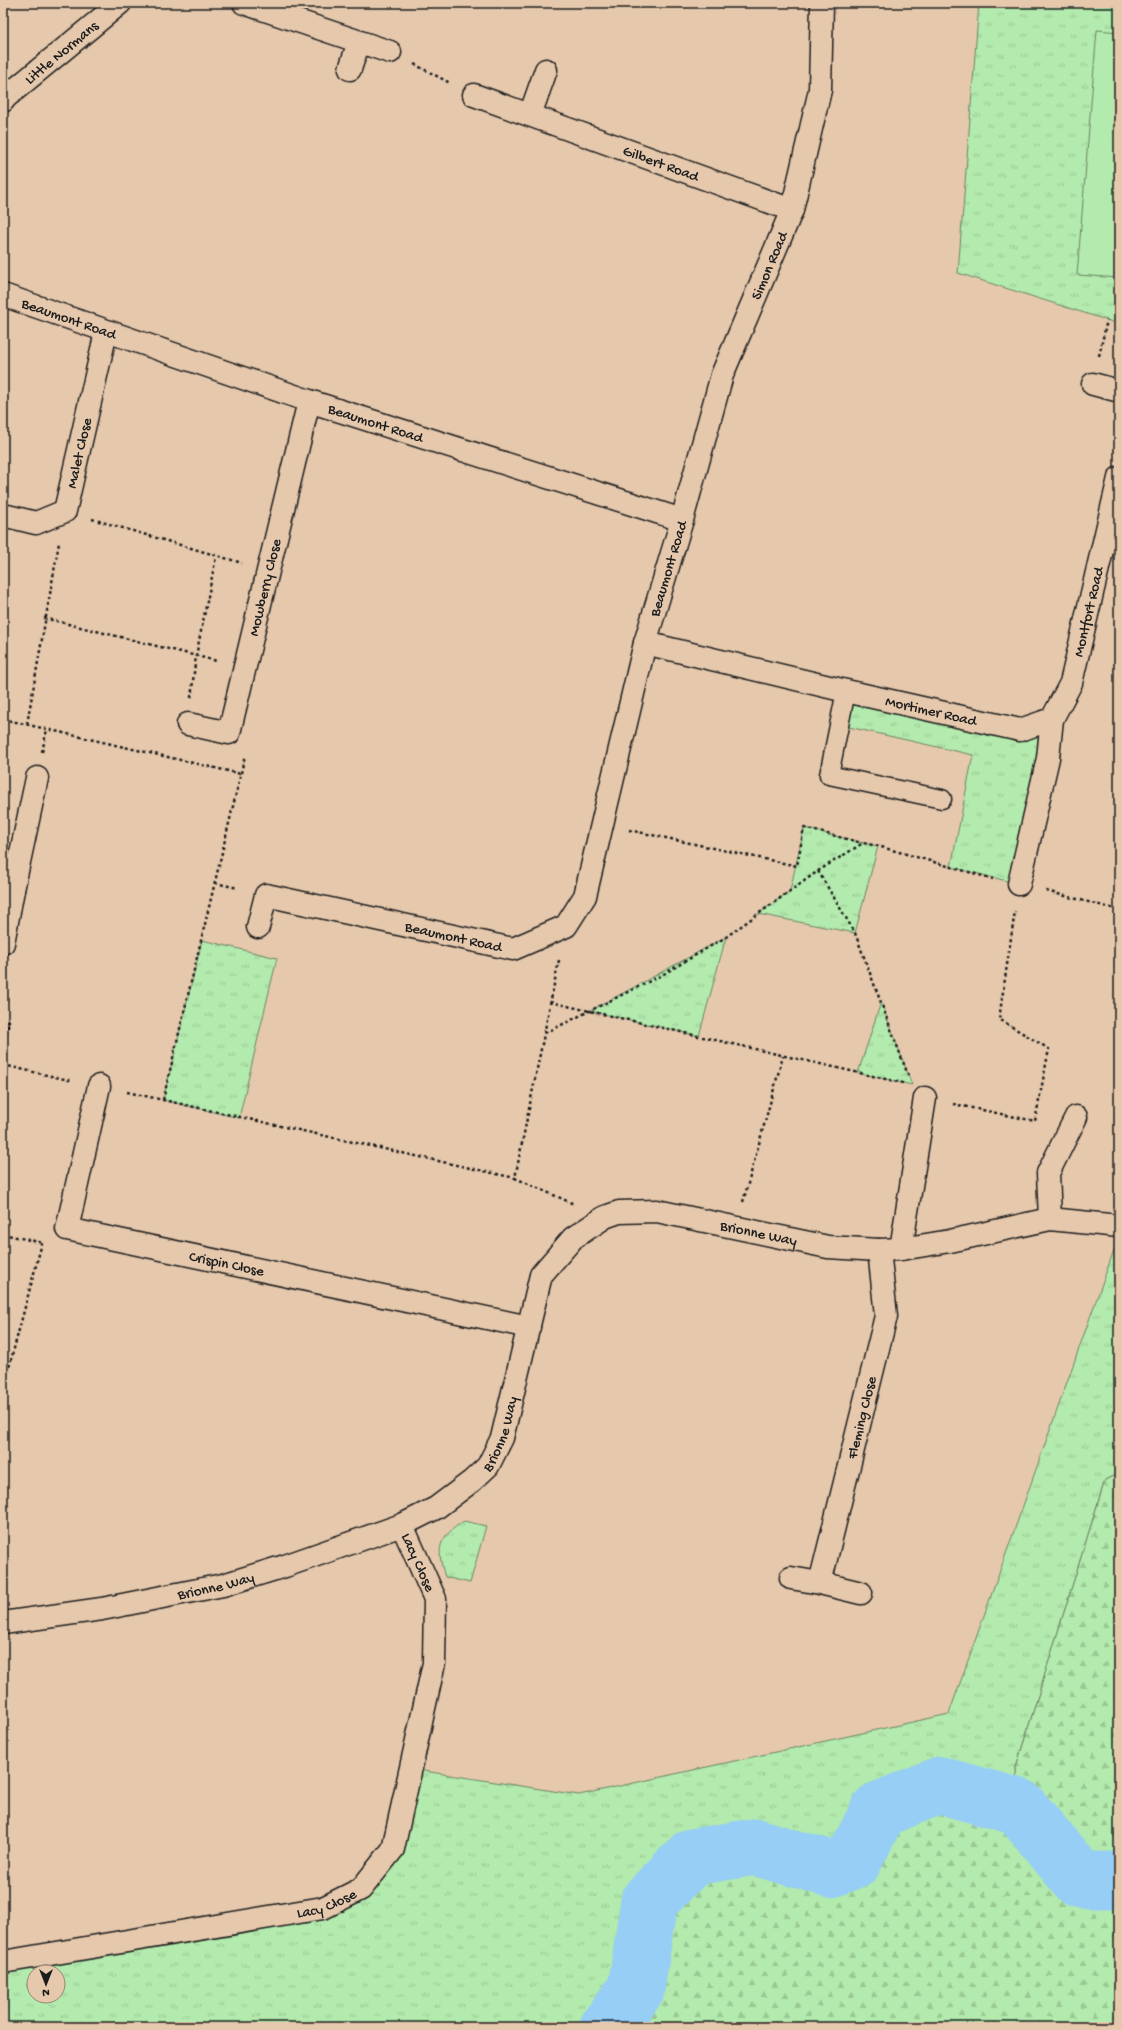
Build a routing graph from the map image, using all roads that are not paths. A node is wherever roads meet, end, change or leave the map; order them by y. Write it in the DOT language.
graph roads {
  1 [pos="120,3"];
  2 [pos="244,3"];
  3 [pos="822,3"];
  4 [pos="359,42"];
  5 [pos="390,52"];
  6 [pos="350,69"];
  7 [pos="546,70"];
  8 [pos="474,95"];
  9 [pos="3,102"];
  10 [pos="530,115"];
  11 [pos="792,210"];
  12 [pos="3,295"];
  13 [pos="106,332"];
  14 [pos="1093,384"];
  15 [pos="1119,391"];
  16 [pos="309,401"];
  17 [pos="1119,478"];
  18 [pos="3,515"];
  19 [pos="682,520"];
  20 [pos="645,643"];
  21 [pos="846,691"];
  22 [pos="1052,718"];
  23 [pos="188,724"];
  24 [pos="37,778"];
  25 [pos="942,799"];
  26 [pos="1019,884"];
  27 [pos="8,889"];
  28 [pos="258,928"];
  29 [pos="3,943"];
  30 [pos="99,1086"];
  31 [pos="918,1091"];
  32 [pos="1076,1117"];
  33 [pos="1050,1219"];
  34 [pos="1119,1226"];
  35 [pos="901,1249"];
  36 [pos="879,1250"];
  37 [pos="529,1327"];
  38 [pos="402,1525"];
  39 [pos="791,1578"];
  40 [pos="820,1584"];
  41 [pos="861,1592"];
  42 [pos="3,1623"];
  43 [pos="3,1962"];
  1 -- 9 [label="street, Little Normans"];
  2 -- 4 [label="street"];
  3 -- 11 [label="street, Simon Road"];
  4 -- 5 [label="street"];
  4 -- 6 [label="street"];
  7 -- 10 [label="street"];
  8 -- 10 [label="street, Gilbert Road"];
  10 -- 11 [label="street, Gilbert Road"];
  11 -- 19 [label="street, Simon Road"];
  12 -- 13 [label="street, Beaumont Road"];
  13 -- 16 [label="street, Beaumont Road"];
  13 -- 18 [label="street, Malet Close"];
  14 -- 15 [label="street"];
  16 -- 19 [label="street, Beaumont Road"];
  16 -- 23 [label="street, Mowberry Close"];
  17 -- 22 [label="street, Montfort Road"];
  19 -- 20 [label="street, Beaumont Road"];
  20 -- 21 [label="street, Mortimer Road"];
  20 -- 28 [label="street, Beaumont Road"];
  21 -- 22 [label="street, Mortimer Road"];
  21 -- 25 [label="lane"];
  22 -- 26 [label="street"];
  24 -- 27 [label="street"];
  27 -- 29 [label="street"];
  30 -- 37 [label="street, Crispin Close"];
  31 -- 35 [label="street"];
  32 -- 33 [label="street"];
  33 -- 34 [label="street, Brionne Way"];
  33 -- 35 [label="street, Brionne Way"];
  35 -- 36 [label="street, Brionne Way"];
  36 -- 37 [label="street, Brionne Way"];
  36 -- 40 [label="street, Fleming Close"];
  37 -- 38 [label="street, Brionne Way"];
  38 -- 42 [label="street, Brionne Way"];
  38 -- 43 [label="street, Lacy Close"];
  39 -- 40 [label="street"];
  40 -- 41 [label="street"];
}
